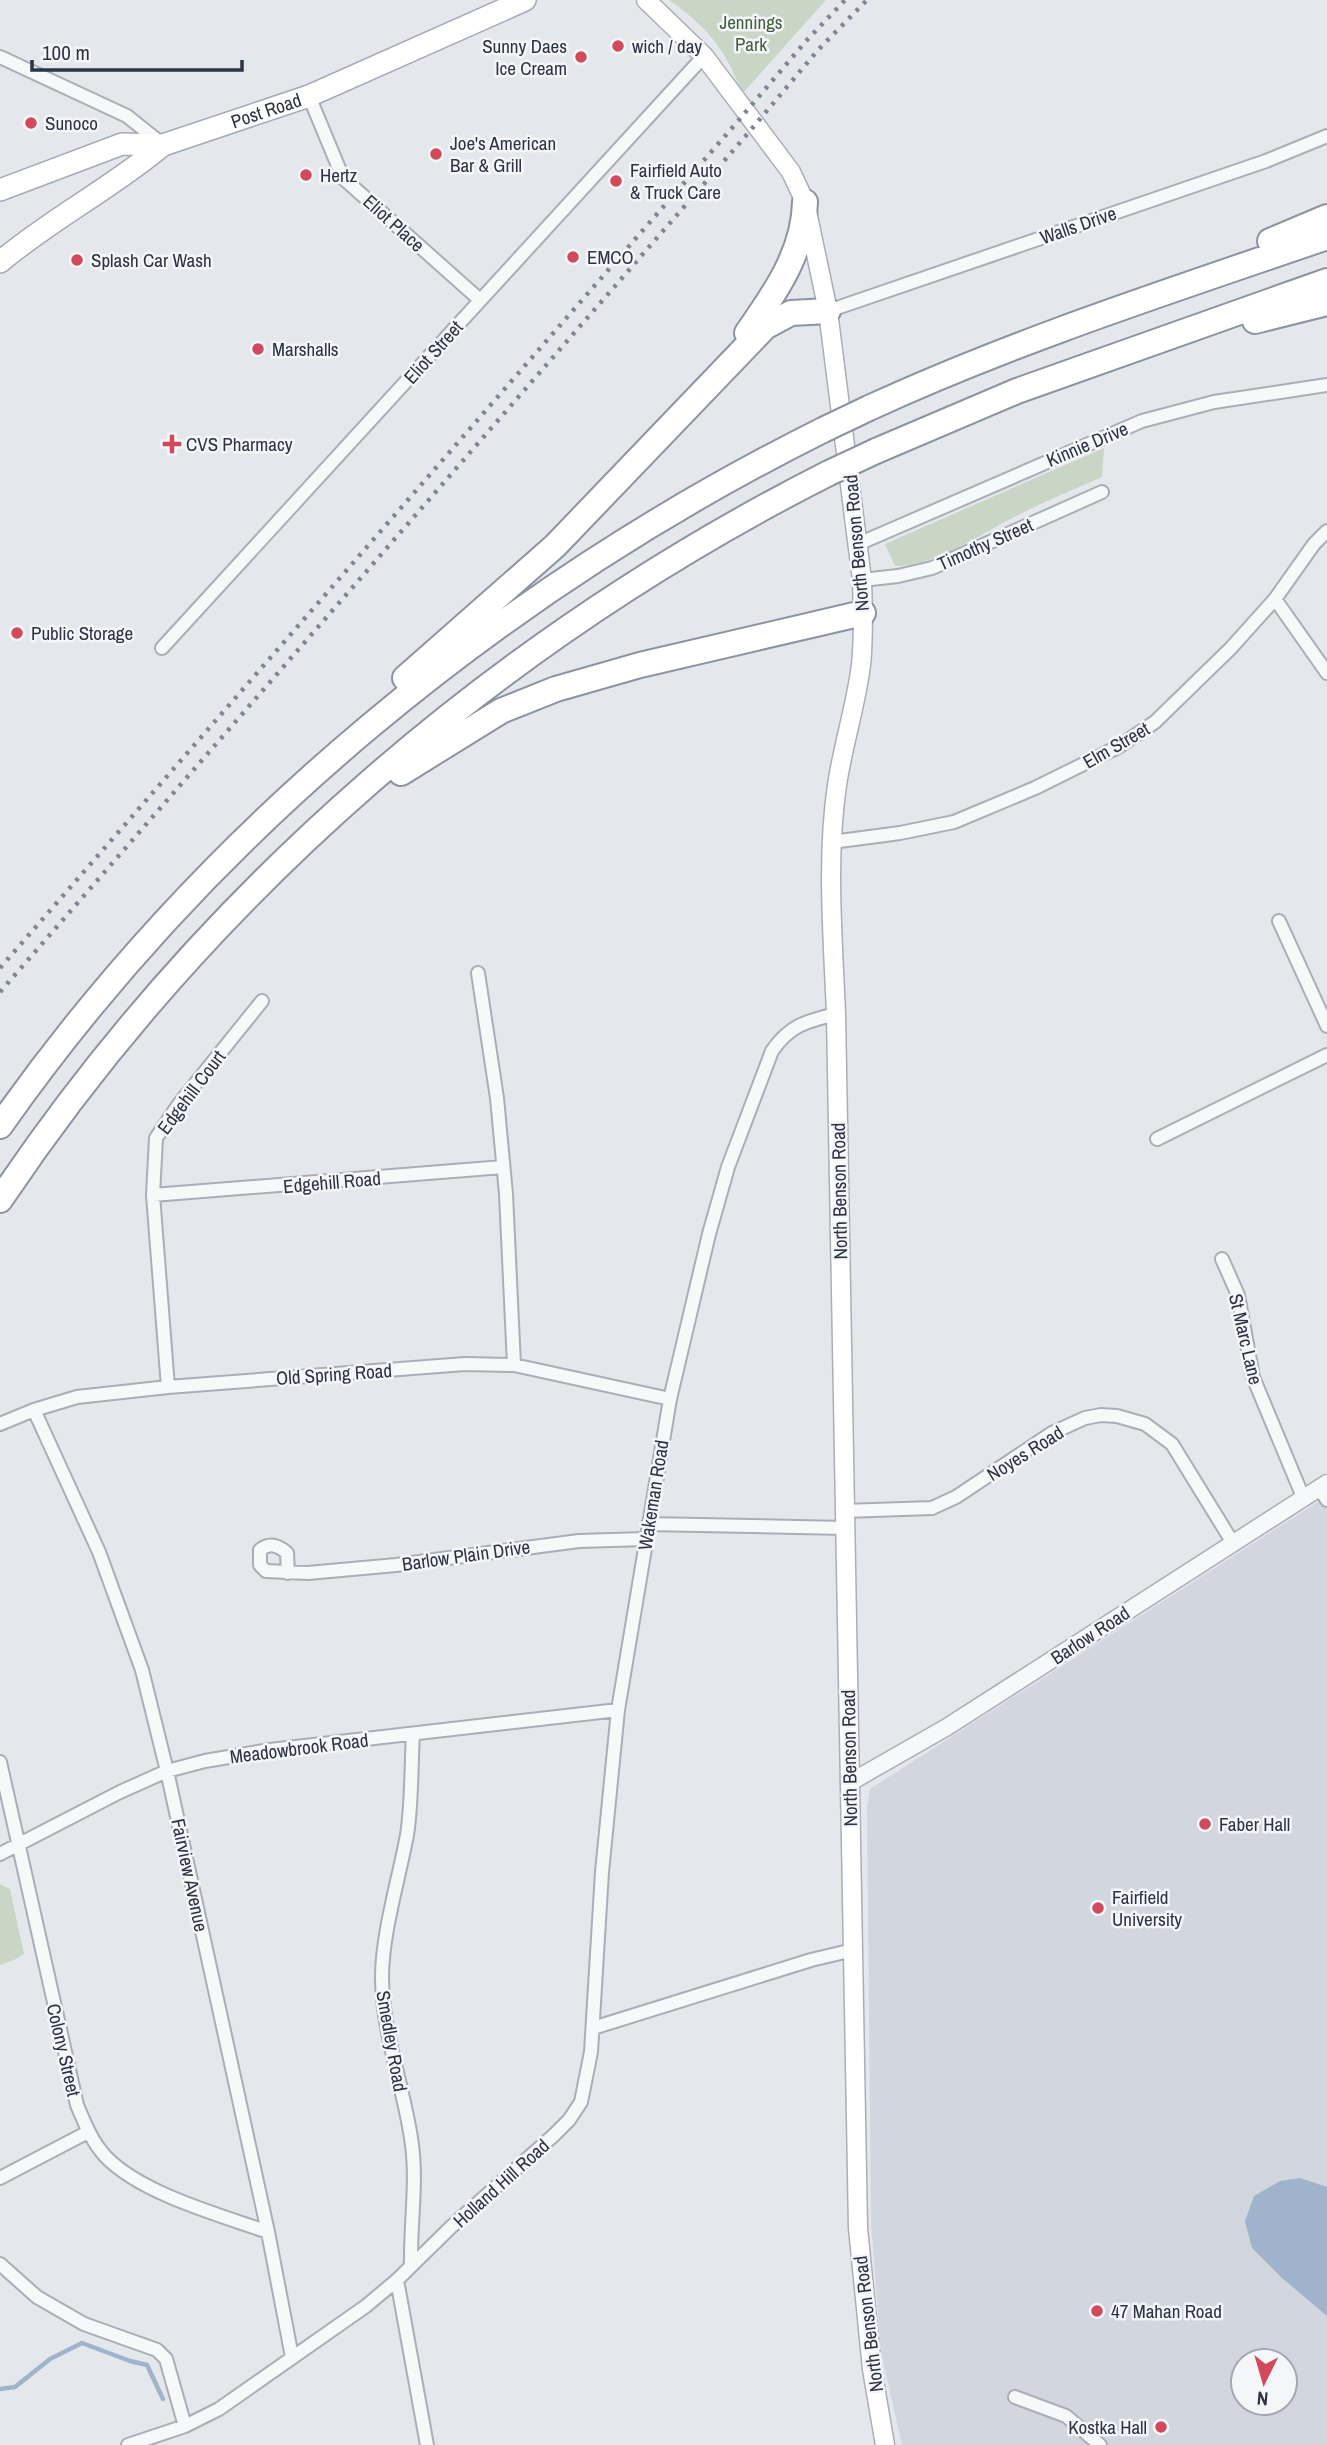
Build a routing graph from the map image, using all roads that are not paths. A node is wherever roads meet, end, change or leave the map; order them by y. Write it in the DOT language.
graph roads {
  1 [pos="525,0"];
  2 [pos="646,0"];
  3 [pos="704,56"];
  4 [pos="0,57"];
  5 [pos="310,96"];
  6 [pos="1327,136"];
  7 [pos="163,145"];
  8 [pos="0,190"];
  9 [pos="805,202"];
  10 [pos="1327,217"];
  11 [pos="1327,237"];
  12 [pos="0,262"];
  13 [pos="1327,281"];
  14 [pos="480,300"];
  15 [pos="1327,303"];
  16 [pos="828,311"];
  17 [pos="1093,318"];
  18 [pos="1112,356"];
  19 [pos="1327,385"];
  20 [pos="699,397"];
  21 [pos="1102,492"];
  22 [pos="1327,531"];
  23 [pos="858,544"];
  24 [pos="862,580"];
  25 [pos="1275,599"];
  26 [pos="863,613"];
  27 [pos="162,648"];
  28 [pos="1327,673"];
  29 [pos="332,816"];
  30 [pos="832,842"];
  31 [pos="239,847"];
  32 [pos="1279,921"];
  33 [pos="478,973"];
  34 [pos="262,1001"];
  35 [pos="836,1014"];
  36 [pos="1327,1026"];
  37 [pos="1327,1055"];
  38 [pos="0,1126"];
  39 [pos="1157,1139"];
  40 [pos="503,1167"];
  41 [pos="153,1195"];
  42 [pos="0,1200"];
  43 [pos="1222,1259"];
  44 [pos="514,1365"];
  45 [pos="168,1387"];
  46 [pos="670,1399"];
  47 [pos="34,1410"];
  48 [pos="0,1424"];
  49 [pos="1324,1490"];
  50 [pos="1303,1497"];
  51 [pos="844,1519"];
  52 [pos="648,1524"];
  53 [pos="645,1539"];
  54 [pos="1233,1543"];
  55 [pos="288,1573"];
  56 [pos="618,1710"];
  57 [pos="413,1734"];
  58 [pos="0,1762"];
  59 [pos="167,1771"];
  60 [pos="849,1783"];
  61 [pos="20,1844"];
  62 [pos="0,1854"];
  63 [pos="853,1950"];
  64 [pos="593,2028"];
  65 [pos="88,2132"];
  66 [pos="0,2178"];
  67 [pos="268,2232"];
  68 [pos="0,2264"];
  69 [pos="411,2266"];
  70 [pos="397,2280"];
  71 [pos="292,2357"];
  72 [pos="1016,2397"];
  73 [pos="185,2426"];
  74 [pos="128,2445"];
  75 [pos="427,2445"];
  76 [pos="885,2445"];
  77 [pos="1100,2445"];
  1 -- 5 [label="main road, Post Road"];
  2 -- 3 [label="main road, North Benson Road"];
  3 -- 9 [label="main road, North Benson Road"];
  3 -- 14 [label="street, Eliot Street"];
  4 -- 7 [label="street"];
  5 -- 7 [label="main road, Post Road"];
  5 -- 14 [label="street, Eliot Place"];
  6 -- 16 [label="street, Walls Drive"];
  7 -- 8 [label="main road, Post Road"];
  7 -- 12 [label="main road"];
  9 -- 16 [label="main road, North Benson Road"];
  9 -- 20 [label="highway"];
  10 -- 17 [label="highway"];
  11 -- 17 [label="highway"];
  13 -- 18 [label="highway"];
  14 -- 27 [label="street, Eliot Street"];
  15 -- 18 [label="highway"];
  16 -- 20 [label="highway"];
  16 -- 23 [label="main road, North Benson Road"];
  17 -- 31 [label="highway, bridge"];
  18 -- 29 [label="highway, bridge"];
  19 -- 23 [label="street, Kinnie Drive"];
  20 -- 31 [label="highway"];
  21 -- 24 [label="street, Timothy Street"];
  22 -- 25 [label="street, Elm Street"];
  23 -- 24 [label="main road, North Benson Road"];
  24 -- 26 [label="main road, North Benson Road"];
  25 -- 28 [label="street"];
  25 -- 30 [label="street, Elm Street"];
  26 -- 29 [label="highway"];
  26 -- 30 [label="main road, North Benson Road"];
  29 -- 42 [label="highway"];
  30 -- 35 [label="main road, North Benson Road"];
  31 -- 38 [label="highway"];
  32 -- 36 [label="street"];
  33 -- 40 [label="street"];
  34 -- 41 [label="street, Edgehill Court"];
  35 -- 46 [label="street, Wakeman Road"];
  35 -- 51 [label="main road, North Benson Road"];
  37 -- 39 [label="street"];
  40 -- 41 [label="street, Edgehill Road"];
  40 -- 44 [label="street"];
  41 -- 45 [label="street"];
  43 -- 50 [label="street, St Marc Lane"];
  44 -- 45 [label="street, Old Spring Road"];
  44 -- 46 [label="street, Old Spring Road"];
  45 -- 47 [label="street, Old Spring Road"];
  46 -- 52 [label="street, Wakeman Road"];
  47 -- 48 [label="street, Old Spring Road"];
  47 -- 59 [label="street, Fairview Avenue"];
  49 -- 50 [label="street, Barlow Road"];
  50 -- 54 [label="street, Barlow Road"];
  51 -- 52 [label="street, Noyes Road"];
  51 -- 54 [label="street, Noyes Road"];
  51 -- 60 [label="main road, North Benson Road"];
  52 -- 53 [label="street, Wakeman Road"];
  53 -- 55 [label="street, Barlow Plain Drive"];
  53 -- 56 [label="street, Wakeman Road"];
  54 -- 60 [label="street, Barlow Road"];
  56 -- 57 [label="street, Meadowbrook Road"];
  56 -- 64 [label="street, Wakeman Road"];
  57 -- 59 [label="street, Meadowbrook Road"];
  57 -- 69 [label="street, Smedley Road"];
  58 -- 61 [label="street, Colony Street"];
  59 -- 61 [label="street, Meadowbrook Road"];
  59 -- 67 [label="street, Fairview Avenue"];
  60 -- 63 [label="main road, North Benson Road"];
  61 -- 62 [label="street, Meadowbrook Road"];
  61 -- 65 [label="street, Colony Street"];
  63 -- 64 [label="street"];
  63 -- 76 [label="main road, North Benson Road"];
  64 -- 69 [label="street, Holland Hill Road"];
  65 -- 66 [label="street"];
  65 -- 67 [label="street, Colony Street"];
  67 -- 71 [label="street, Fairview Avenue"];
  68 -- 73 [label="street"];
  69 -- 70 [label="street, Holland Hill Road"];
  70 -- 71 [label="street, Holland Hill Road"];
  70 -- 75 [label="street"];
  71 -- 73 [label="street, Holland Hill Road"];
  72 -- 77 [label="street"];
  73 -- 74 [label="street, Holland Hill Road"];
}
